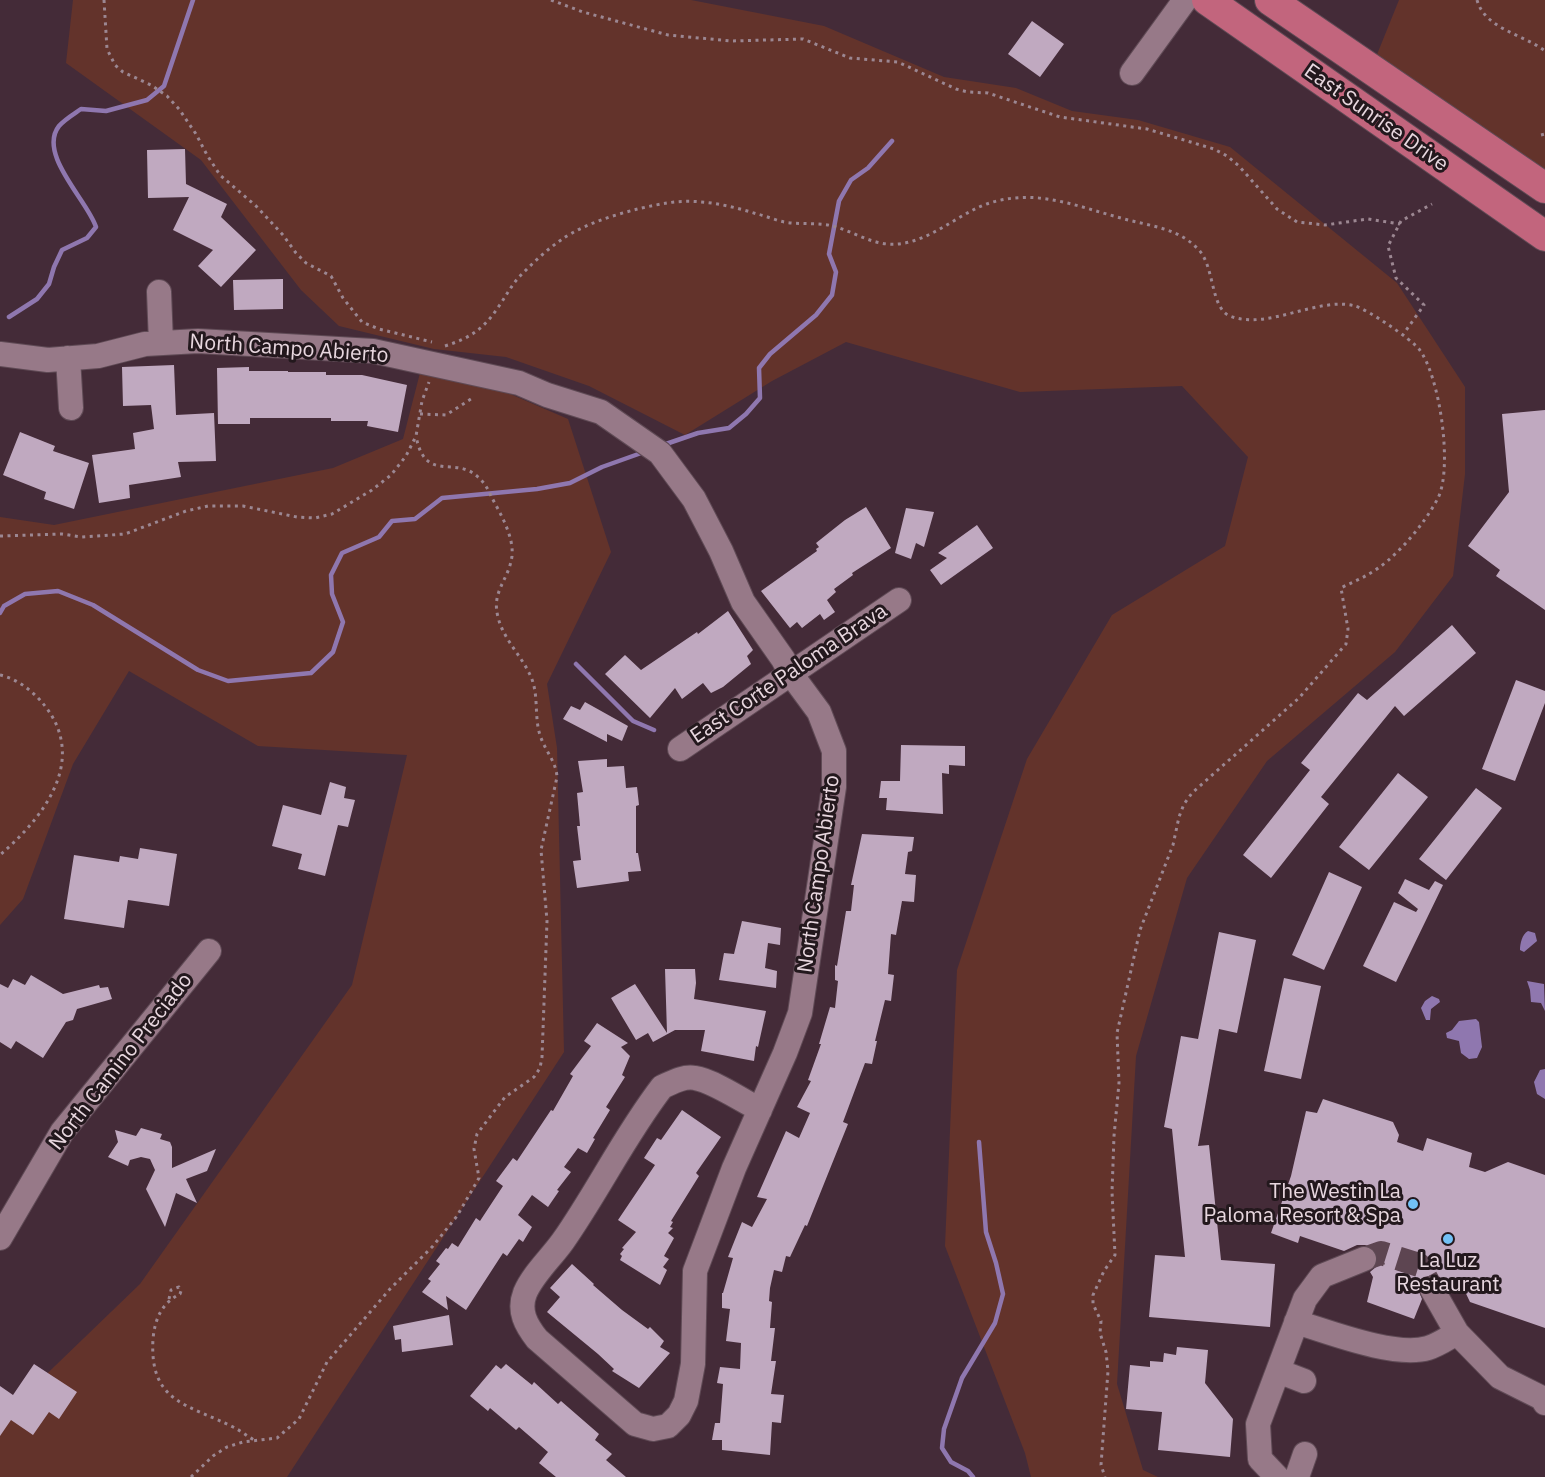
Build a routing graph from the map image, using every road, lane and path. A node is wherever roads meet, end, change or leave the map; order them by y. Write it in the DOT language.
graph roads {
  1 [pos="104,0"];
  2 [pos="551,0"];
  3 [pos="1185,0"];
  4 [pos="1207,0"];
  5 [pos="1270,0"];
  6 [pos="1477,0"];
  7 [pos="1545,51"];
  8 [pos="1131,73"];
  9 [pos="1545,188"];
  10 [pos="1432,204"];
  11 [pos="1400,224"];
  12 [pos="1545,236"];
  13 [pos="159,292"];
  14 [pos="1402,336"];
  15 [pos="161,343"];
  16 [pos="434,344"];
  17 [pos="440,345"];
  18 [pos="0,354"];
  19 [pos="68,358"];
  20 [pos="431,376"];
  21 [pos="471,399"];
  22 [pos="71,408"];
  23 [pos="420,414"];
  24 [pos="416,436"];
  25 [pos="0,536"];
  26 [pos="899,600"];
  27 [pos="791,674"];
  28 [pos="0,675"];
  29 [pos="680,749"];
  30 [pos="0,855"];
  31 [pos="209,951"];
  32 [pos="760,1110"];
  33 [pos="0,1238"];
  34 [pos="1364,1259"];
  35 [pos="1432,1289"];
  36 [pos="169,1299"];
  37 [pos="1296,1322"];
  38 [pos="1457,1334"];
  39 [pos="1278,1371"];
  40 [pos="1304,1382"];
  41 [pos="1544,1400"];
  42 [pos="255,1441"];
  43 [pos="1305,1454"];
  44 [pos="191,1477"];
  45 [pos="1105,1477"];
  46 [pos="1277,1477"];
  47 [pos="1297,1477"];
  1 -- 16 [label="path"];
  2 -- 11 [label="path"];
  3 -- 8 [label="street"];
  4 -- 12 [label="main road, East Sunrise Drive"];
  5 -- 9 [label="main road, East Sunrise Drive"];
  6 -- 7 [label="path"];
  10 -- 11 [label="path"];
  11 -- 14 [label="path"];
  13 -- 15 [label="street"];
  14 -- 17 [label="path"];
  14 -- 45 [label="path"];
  15 -- 19 [label="street, North Campo Abierto"];
  15 -- 27 [label="street, North Campo Abierto"];
  18 -- 19 [label="street, North Campo Abierto"];
  19 -- 22 [label="street"];
  20 -- 23 [label="path"];
  21 -- 23 [label="path"];
  23 -- 24 [label="path"];
  24 -- 25 [label="path"];
  24 -- 42 [label="path"];
  26 -- 27 [label="street, East Corte Paloma Brava"];
  27 -- 29 [label="street, East Corte Paloma Brava"];
  27 -- 32 [label="street, North Campo Abierto"];
  28 -- 30 [label="path"];
  31 -- 33 [label="street, North Camino Preciado"];
  32 -- 32 [label="street, North Campo Abierto"];
  34 -- 37 [label="street"];
  35 -- 38 [label="street"];
  36 -- 36 [label="path"];
  36 -- 42 [label="path"];
  37 -- 38 [label="street"];
  37 -- 39 [label="street"];
  38 -- 41 [label="street"];
  39 -- 40 [label="street"];
  39 -- 46 [label="street"];
  42 -- 44 [label="path"];
  43 -- 47 [label="street"];
}
